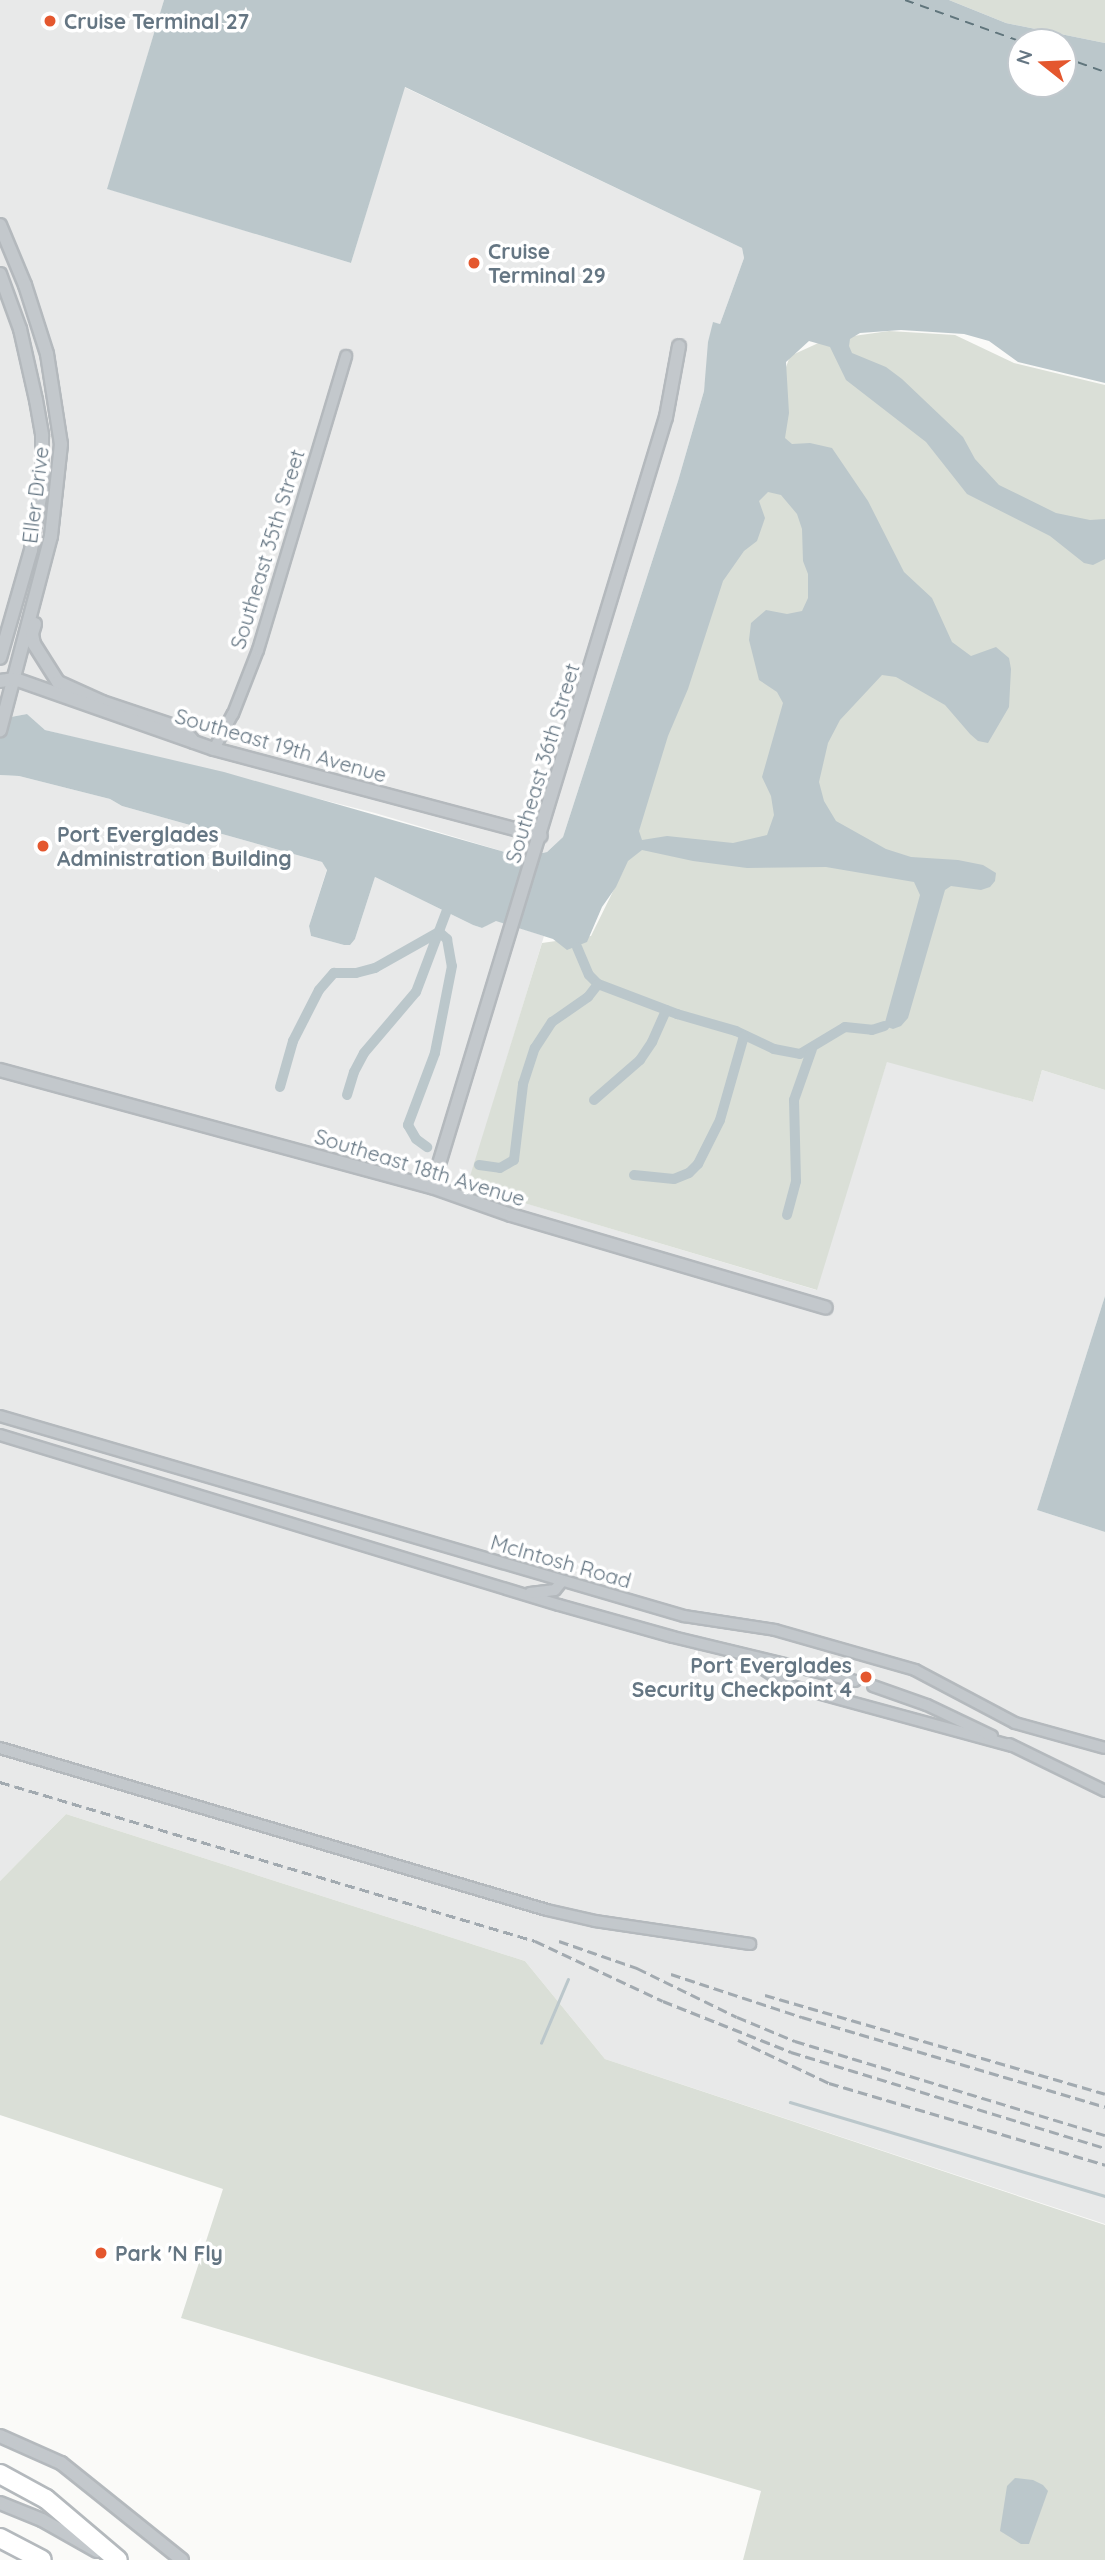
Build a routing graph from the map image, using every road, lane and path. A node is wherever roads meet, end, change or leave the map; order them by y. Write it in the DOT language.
graph roads {
  1 [pos="0,225"];
  2 [pos="0,274"];
  3 [pos="679,346"];
  4 [pos="346,356"];
  5 [pos="43,568"];
  6 [pos="0,659"];
  7 [pos="15,679"];
  8 [pos="0,681"];
  9 [pos="0,730"];
  10 [pos="194,742"];
  11 [pos="214,749"];
  12 [pos="541,836"];
  13 [pos="0,1070"];
  14 [pos="432,1187"];
  15 [pos="826,1308"];
  16 [pos="0,1416"];
  17 [pos="0,1435"];
  18 [pos="562,1581"];
  19 [pos="523,1594"];
  20 [pos="740,1653"];
  21 [pos="855,1681"];
  22 [pos="873,1686"];
  23 [pos="1012,1746"];
  24 [pos="0,1748"];
  25 [pos="1105,1748"];
  26 [pos="1105,1791"];
  27 [pos="750,1944"];
  28 [pos="0,2436"];
  29 [pos="0,2474"];
  30 [pos="0,2503"];
  31 [pos="0,2538"];
  32 [pos="37,2557"];
  33 [pos="112,2560"];
  34 [pos="118,2560"];
  35 [pos="182,2560"];
  1 -- 5 [label="street, Eller Drive"];
  2 -- 6 [label="street, Eller Drive"];
  3 -- 12 [label="street, Southeast 36th Street"];
  4 -- 11 [label="street, Southeast 35th Street"];
  5 -- 7 [label="street, Eller Drive"];
  5 -- 10 [label="street"];
  6 -- 7 [label="street"];
  7 -- 8 [label="street, Southeast 19th Avenue"];
  7 -- 9 [label="street, Eller Drive"];
  7 -- 10 [label="street, Southeast 19th Avenue"];
  10 -- 11 [label="street, Southeast 19th Avenue"];
  11 -- 12 [label="street, Southeast 19th Avenue"];
  12 -- 14 [label="street, Southeast 36th Street"];
  13 -- 14 [label="street, Southeast 18th Avenue"];
  14 -- 15 [label="street, Southeast 18th Avenue"];
  16 -- 18 [label="street, McIntosh Road"];
  17 -- 19 [label="street, McIntosh Road"];
  18 -- 19 [label="street"];
  18 -- 25 [label="street, McIntosh Road"];
  19 -- 20 [label="street, McIntosh Road"];
  20 -- 21 [label="street, McIntosh Road"];
  20 -- 23 [label="street, McIntosh Road"];
  22 -- 23 [label="street, McIntosh Road"];
  23 -- 26 [label="street, McIntosh Road"];
  24 -- 27 [label="street"];
  28 -- 35 [label="street"];
  29 -- 34 [label="highway"];
  30 -- 33 [label="street"];
  31 -- 32 [label="highway"];
}
